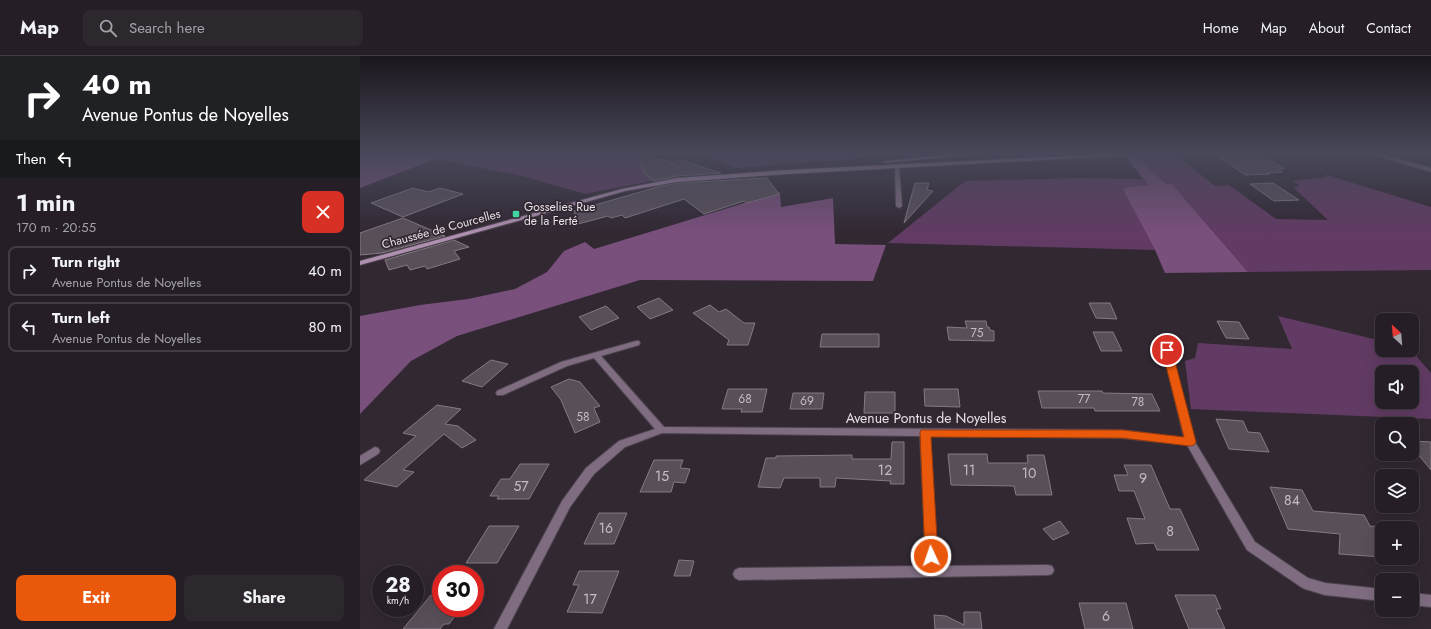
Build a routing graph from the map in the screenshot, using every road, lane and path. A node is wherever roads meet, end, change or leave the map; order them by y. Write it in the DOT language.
graph roads {
  1 [pos="683,180"];
  2 [pos="898,180"];
  3 [pos="899,206"];
  4 [pos="360,263"];
  5 [pos="636,343"];
  6 [pos="1167,350"];
  7 [pos="596,356"];
  8 [pos="500,393"];
  9 [pos="662,430"];
  10 [pos="925,432"];
  11 [pos="1190,442"];
  12 [pos="374,451"];
  13 [pos="360,461"];
  14 [pos="1048,570"];
  15 [pos="932,571"];
  16 [pos="739,574"];
  17 [pos="1375,595"];
  18 [pos="1419,600"];
  19 [pos="1431,601"];
  20 [pos="500,629"];
  1 -- 4 [label="main road, Chaussée de Courcelles"];
  2 -- 3 [label="street"];
  5 -- 7 [label="street"];
  6 -- 11 [label="street"];
  7 -- 8 [label="street"];
  7 -- 9 [label="street"];
  9 -- 10 [label="street, Avenue Pontus de Noyelles"];
  9 -- 20 [label="street, Avenue Pontus de Noyelles"];
  10 -- 11 [label="street, Avenue Pontus de Noyelles"];
  10 -- 15 [label="street"];
  11 -- 17 [label="street"];
  12 -- 13 [label="street"];
  14 -- 15 [label="street"];
  15 -- 16 [label="street"];
  18 -- 19 [label="street"];
}
